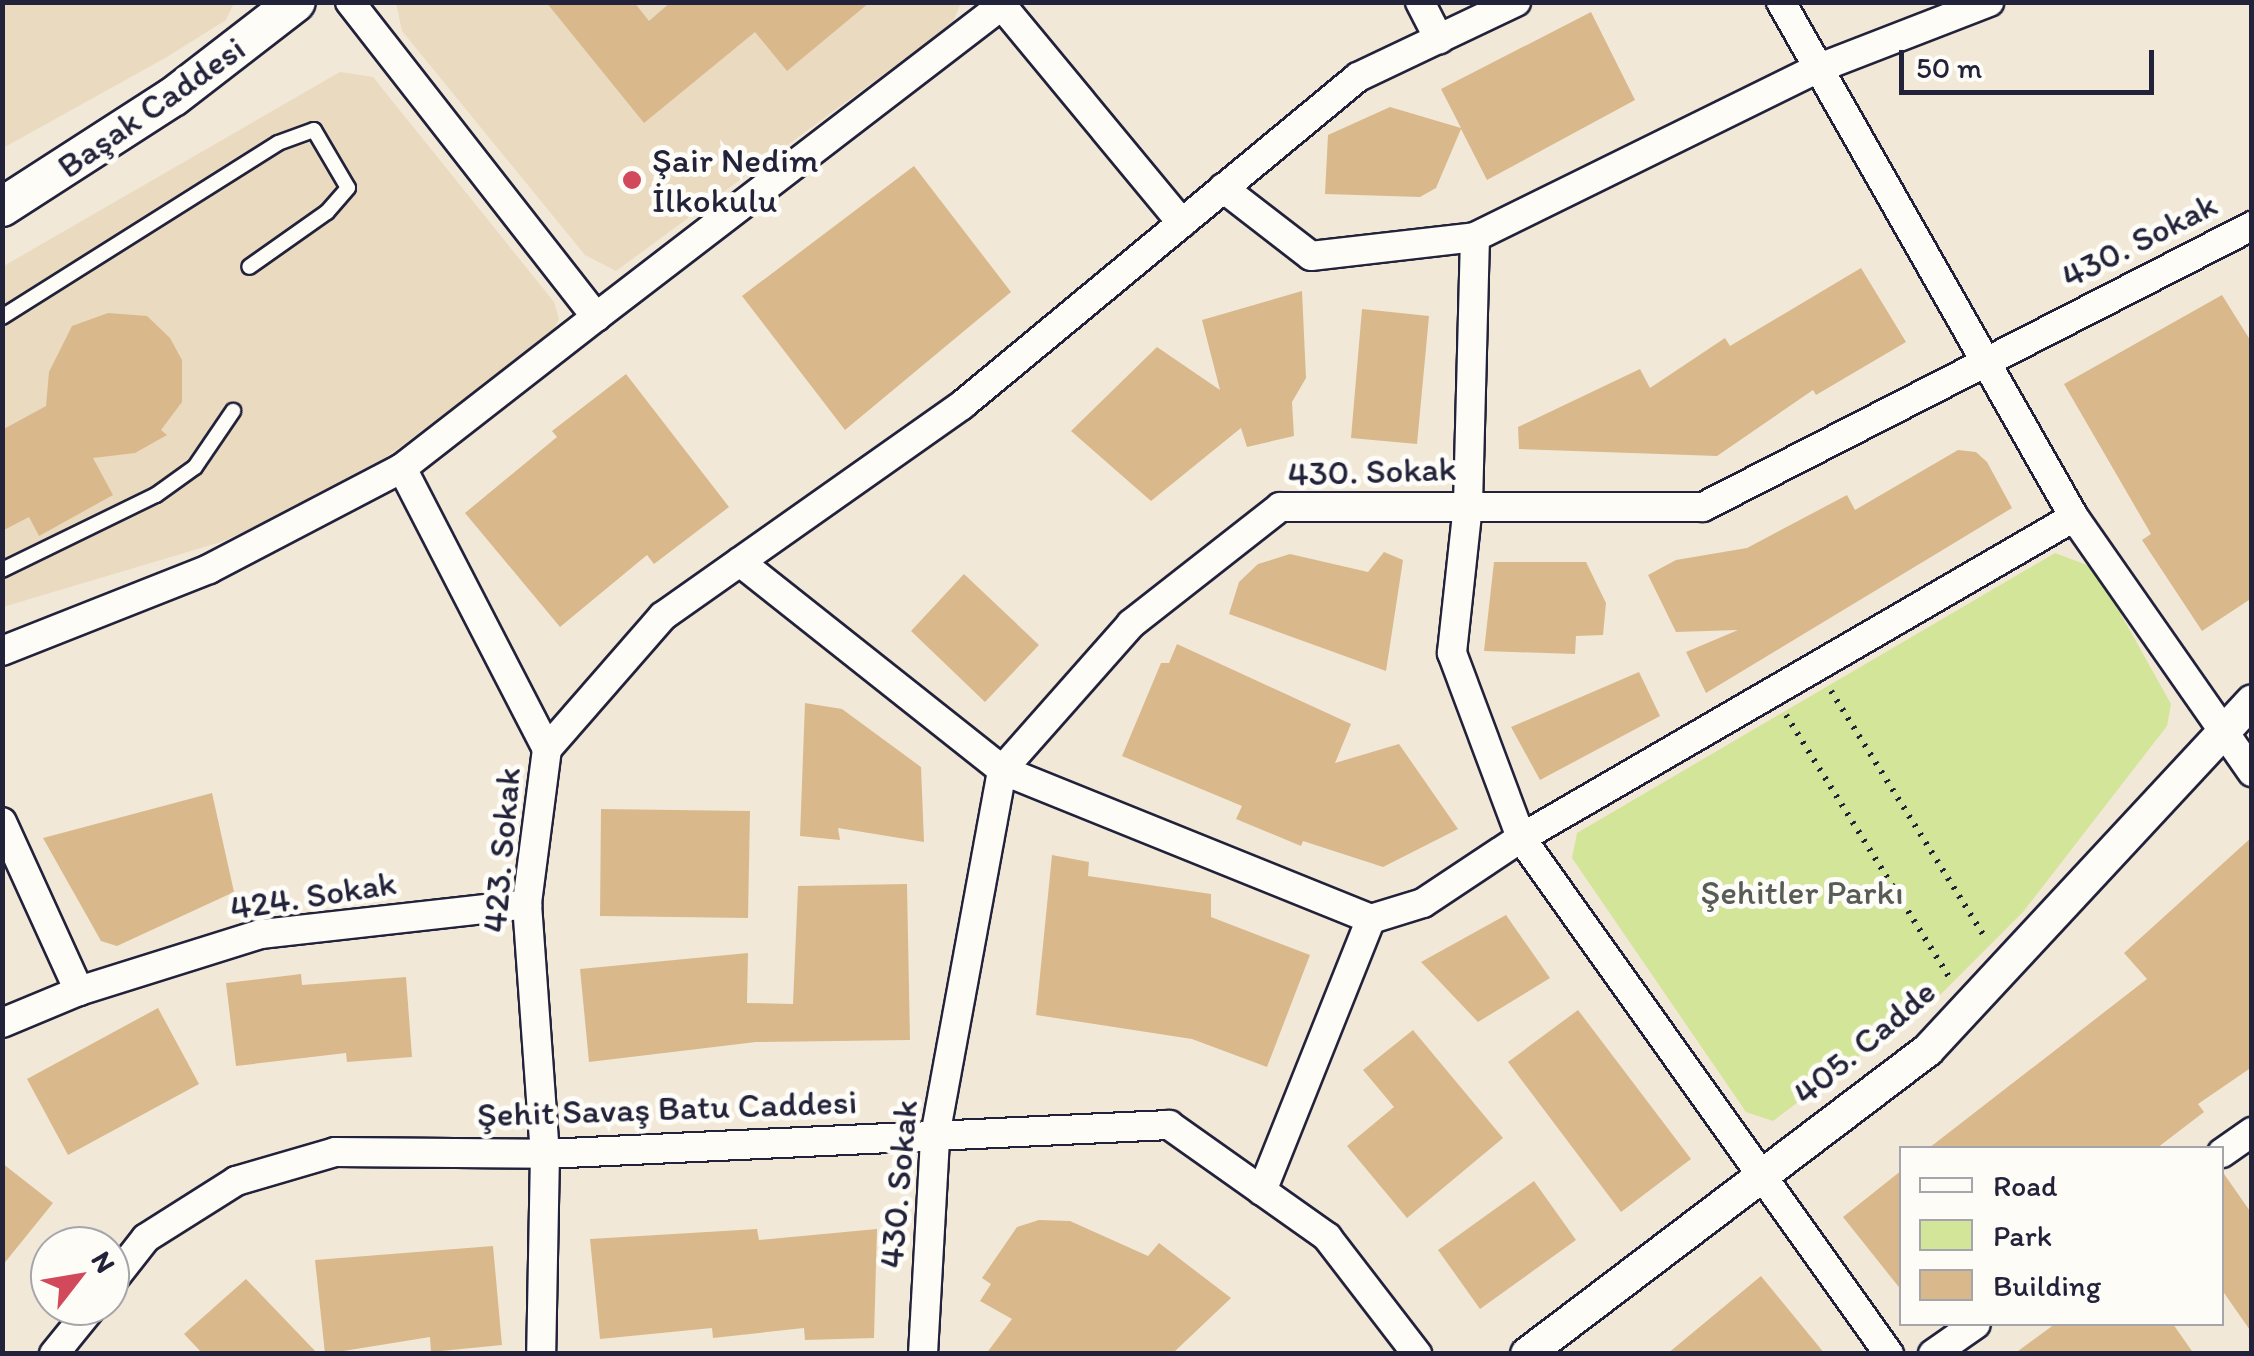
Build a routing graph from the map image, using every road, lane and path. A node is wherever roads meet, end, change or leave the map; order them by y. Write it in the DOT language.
graph roads {
  1 [pos="296,2"];
  2 [pos="350,2"];
  3 [pos="1420,2"];
  4 [pos="1516,2"];
  5 [pos="1781,2"];
  6 [pos="1989,2"];
  7 [pos="1002,3"];
  8 [pos="1438,39"];
  9 [pos="1814,70"];
  10 [pos="1223,188"];
  11 [pos="2,207"];
  12 [pos="1182,223"];
  13 [pos="2252,226"];
  14 [pos="1475,237"];
  15 [pos="249,267"];
  16 [pos="596,316"];
  17 [pos="2,318"];
  18 [pos="1984,362"];
  19 [pos="232,411"];
  20 [pos="402,468"];
  21 [pos="1468,505"];
  22 [pos="2074,518"];
  23 [pos="740,562"];
  24 [pos="2,570"];
  25 [pos="2,651"];
  26 [pos="1817,669"];
  27 [pos="1772,692"];
  28 [pos="2252,701"];
  29 [pos="2220,734"];
  30 [pos="548,749"];
  31 [pos="1002,770"];
  32 [pos="2252,772"];
  33 [pos="2,822"];
  34 [pos="1521,838"];
  35 [pos="528,904"];
  36 [pos="1371,919"];
  37 [pos="2005,968"];
  38 [pos="79,992"];
  39 [pos="1968,1007"];
  40 [pos="2,1024"];
  41 [pos="2252,1132"];
  42 [pos="935,1136"];
  43 [pos="2224,1151"];
  44 [pos="545,1154"];
  45 [pos="1759,1178"];
  46 [pos="1262,1190"];
  47 [pos="130,1258"];
  48 [pos="77,1326"];
  49 [pos="1973,1326"];
  50 [pos="54,1354"];
  51 [pos="541,1354"];
  52 [pos="923,1354"];
  53 [pos="1416,1354"];
  54 [pos="1527,1354"];
  55 [pos="1889,1354"];
  56 [pos="1933,1354"];
  1 -- 11 [label="main road, Başak Caddesi"];
  2 -- 16 [label="street"];
  3 -- 8 [label="street"];
  4 -- 8 [label="street"];
  5 -- 9 [label="street"];
  6 -- 9 [label="street"];
  7 -- 12 [label="street"];
  7 -- 16 [label="street"];
  8 -- 10 [label="street"];
  9 -- 14 [label="street"];
  9 -- 18 [label="street"];
  10 -- 12 [label="street"];
  10 -- 14 [label="street"];
  12 -- 23 [label="street"];
  13 -- 18 [label="street, 430. Sokak"];
  14 -- 21 [label="street"];
  15 -- 17 [label="lane"];
  16 -- 20 [label="street"];
  18 -- 21 [label="street, 430. Sokak"];
  18 -- 22 [label="street"];
  19 -- 24 [label="lane"];
  20 -- 25 [label="street"];
  20 -- 30 [label="street, 423. Sokak"];
  21 -- 31 [label="street, 430. Sokak"];
  21 -- 34 [label="street"];
  22 -- 26 [label="street"];
  22 -- 29 [label="street"];
  23 -- 30 [label="street"];
  23 -- 31 [label="street"];
  26 -- 27 [label="street"];
  26 -- 37 [label="path"];
  27 -- 34 [label="street"];
  27 -- 39 [label="path"];
  28 -- 29 [label="street, 405. Cadde"];
  29 -- 32 [label="street"];
  29 -- 37 [label="street, 405. Cadde"];
  30 -- 35 [label="street, 423. Sokak"];
  31 -- 36 [label="street"];
  31 -- 42 [label="street, 430. Sokak"];
  33 -- 38 [label="street"];
  34 -- 36 [label="street"];
  34 -- 45 [label="street"];
  35 -- 38 [label="street, 424. Sokak"];
  35 -- 44 [label="street, 423. Sokak"];
  36 -- 46 [label="street"];
  37 -- 39 [label="street, 405. Cadde"];
  38 -- 40 [label="street, 424. Sokak"];
  39 -- 45 [label="street, 405. Cadde"];
  41 -- 43 [label="street"];
  42 -- 44 [label="street, Şehit Savaş Batu Caddesi"];
  42 -- 46 [label="street, Şehit Savaş Batu Caddesi"];
  42 -- 52 [label="street, 430. Sokak"];
  44 -- 47 [label="street, Şehit Savaş Batu Caddesi"];
  44 -- 51 [label="street, 423. Sokak"];
  45 -- 54 [label="street, 405. Cadde"];
  45 -- 55 [label="street"];
  46 -- 53 [label="street, Şehit Savaş Batu Caddesi"];
  48 -- 50 [label="street"];
  49 -- 56 [label="street"];
}
